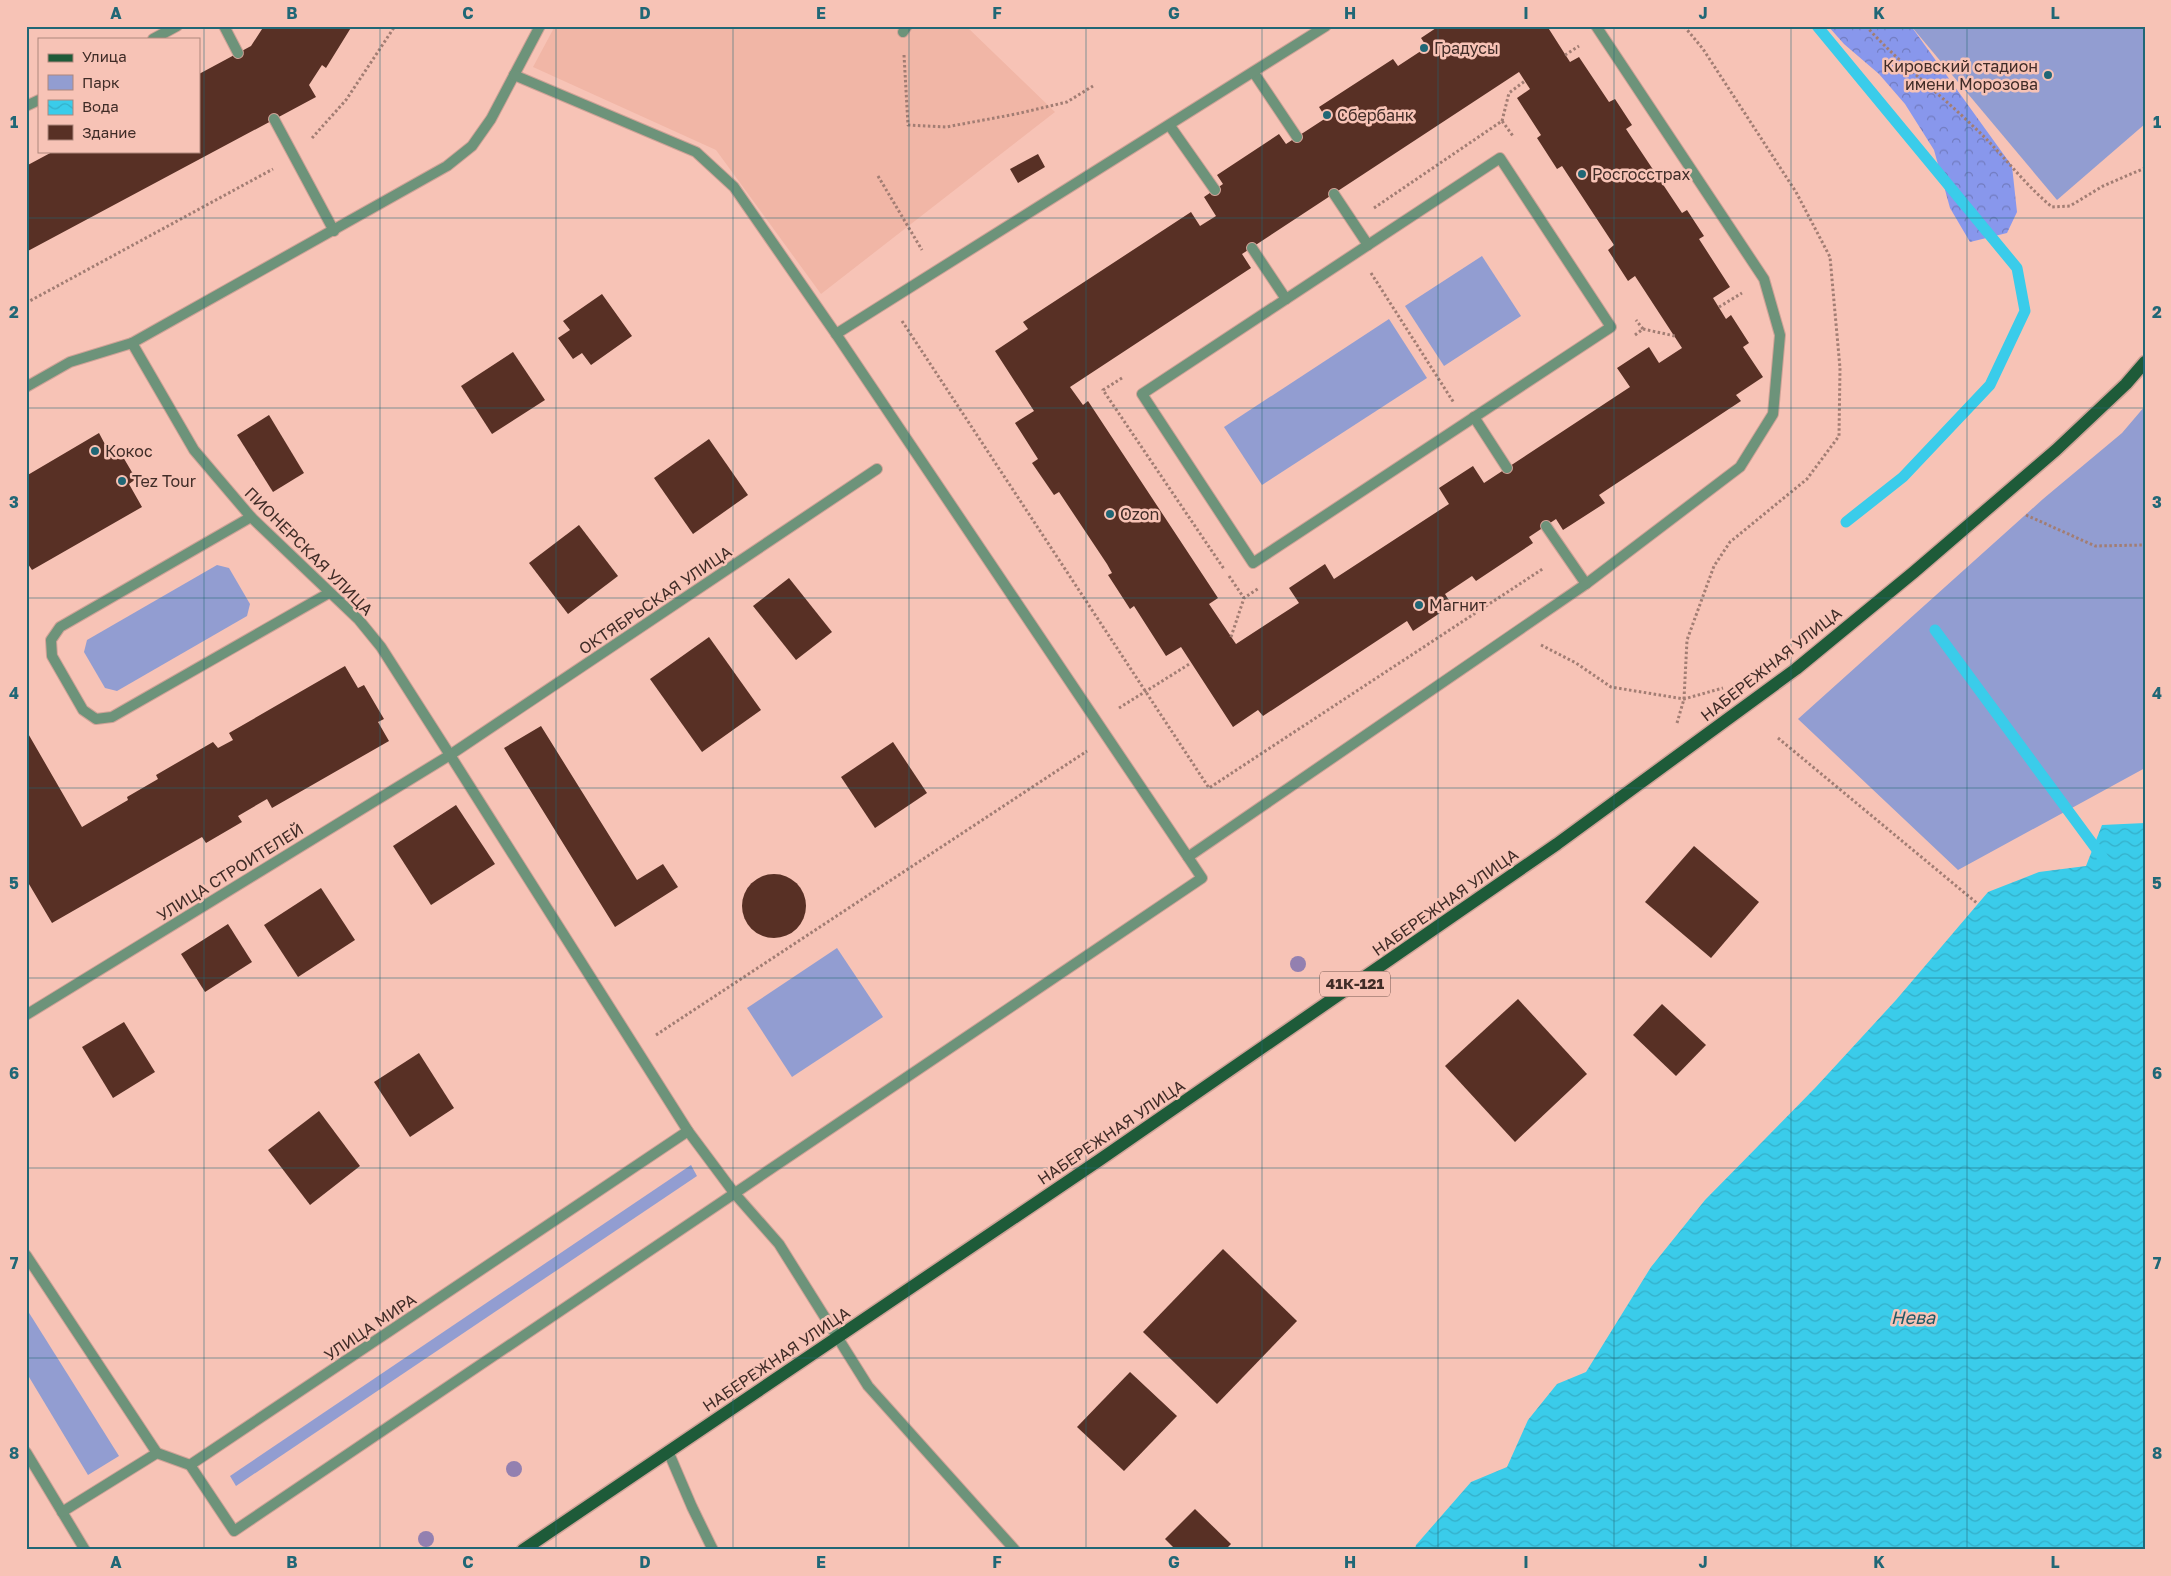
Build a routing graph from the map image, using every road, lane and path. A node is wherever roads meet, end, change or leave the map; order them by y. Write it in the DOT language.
graph roads {
  1 [pos="177,26"];
  2 [pos="224,26"];
  3 [pos="395,26"];
  4 [pos="540,26"];
  5 [pos="1326,26"];
  6 [pos="1596,26"];
  7 [pos="1866,26"];
  8 [pos="905,29"];
  9 [pos="155,38"];
  10 [pos="238,53"];
  11 [pos="1254,73"];
  12 [pos="514,75"];
  13 [pos="1525,81"];
  14 [pos="1093,86"];
  15 [pos="38,100"];
  16 [pos="26,106"];
  17 [pos="274,119"];
  18 [pos="1502,121"];
  19 [pos="1170,126"];
  20 [pos="1297,137"];
  21 [pos="1513,137"];
  22 [pos="294,158"];
  23 [pos="2145,168"];
  24 [pos="878,176"];
  25 [pos="1214,190"];
  26 [pos="1334,194"];
  27 [pos="1352,222"];
  28 [pos="334,231"];
  29 [pos="1368,245"];
  30 [pos="1252,248"];
  31 [pos="1357,252"];
  32 [pos="935,272"];
  33 [pos="1286,299"];
  34 [pos="888,301"];
  35 [pos="26,303"];
  36 [pos="1632,313"];
  37 [pos="1643,329"];
  38 [pos="836,334"];
  39 [pos="1635,335"];
  40 [pos="1675,336"];
  41 [pos="132,342"];
  42 [pos="2145,362"];
  43 [pos="1127,374"];
  44 [pos="26,387"];
  45 [pos="1470,420"];
  46 [pos="1507,468"];
  47 [pos="877,469"];
  48 [pos="2026,515"];
  49 [pos="251,517"];
  50 [pos="1546,526"];
  51 [pos="2145,545"];
  52 [pos="1565,554"];
  53 [pos="1586,584"];
  54 [pos="1260,588"];
  55 [pos="329,592"];
  56 [pos="1244,598"];
  57 [pos="1516,632"];
  58 [pos="1231,637"];
  59 [pos="1191,663"];
  60 [pos="1730,686"];
  61 [pos="1145,692"];
  62 [pos="1097,722"];
  63 [pos="1108,738"];
  64 [pos="1778,738"];
  65 [pos="450,755"];
  66 [pos="1188,857"];
  67 [pos="1978,904"];
  68 [pos="26,1015"];
  69 [pos="637,1048"];
  70 [pos="688,1131"];
  71 [pos="735,1194"];
  72 [pos="26,1255"];
  73 [pos="837,1338"];
  74 [pos="668,1451"];
  75 [pos="26,1452"];
  76 [pos="156,1453"];
  77 [pos="190,1465"];
  78 [pos="62,1512"];
  79 [pos="85,1550"];
  80 [pos="523,1550"];
  81 [pos="713,1550"];
  82 [pos="1015,1550"];
  1 -- 9 [label="street"];
  2 -- 10 [label="street"];
  3 -- 22 [label="path"];
  4 -- 12 [label="street"];
  5 -- 11 [label="street"];
  6 -- 53 [label="street"];
  7 -- 23 [label="path"];
  8 -- 14 [label="path"];
  11 -- 19 [label="street"];
  11 -- 20 [label="street"];
  12 -- 28 [label="street"];
  12 -- 38 [label="street"];
  13 -- 18 [label="path"];
  15 -- 16 [label="street"];
  17 -- 22 [label="street"];
  18 -- 21 [label="path"];
  18 -- 27 [label="path"];
  19 -- 25 [label="street"];
  19 -- 32 [label="street"];
  22 -- 28 [label="street"];
  22 -- 35 [label="path"];
  24 -- 32 [label="path"];
  26 -- 27 [label="street"];
  27 -- 29 [label="street"];
  28 -- 41 [label="street"];
  29 -- 31 [label="street"];
  29 -- 45 [label="street"];
  30 -- 33 [label="street"];
  31 -- 33 [label="street"];
  31 -- 45 [label="path"];
  32 -- 34 [label="street"];
  33 -- 45 [label="street"];
  34 -- 38 [label="street"];
  34 -- 61 [label="path"];
  36 -- 37 [label="path"];
  37 -- 39 [label="path"];
  37 -- 40 [label="path"];
  38 -- 62 [label="street"];
  41 -- 44 [label="street"];
  41 -- 49 [label="street, ПИОНЕРСКАЯ УЛИЦА"];
  42 -- 73 [label="main road, НАБЕРЕЖНАЯ УЛИЦА / 41К-121"];
  43 -- 56 [label="path"];
  45 -- 46 [label="street"];
  47 -- 65 [label="street, ОКТЯБРЬСКАЯ УЛИЦА"];
  48 -- 51 [label="path"];
  49 -- 55 [label="street, ПИОНЕРСКАЯ УЛИЦА"];
  49 -- 55 [label="street"];
  50 -- 52 [label="street"];
  52 -- 53 [label="street"];
  52 -- 61 [label="path"];
  53 -- 57 [label="street"];
  54 -- 56 [label="path"];
  55 -- 65 [label="street, ПИОНЕРСКАЯ УЛИЦА"];
  56 -- 58 [label="path"];
  57 -- 60 [label="path"];
  57 -- 66 [label="street"];
  59 -- 61 [label="path"];
  61 -- 62 [label="path"];
  62 -- 63 [label="street"];
  63 -- 66 [label="street"];
  63 -- 69 [label="path"];
  64 -- 67 [label="path"];
  65 -- 68 [label="street, УЛИЦА СТРОИТЕЛЕЙ"];
  65 -- 69 [label="street, ПИОНЕРСКАЯ УЛИЦА"];
  66 -- 71 [label="street"];
  69 -- 70 [label="street, ПИОНЕРСКАЯ УЛИЦА"];
  70 -- 71 [label="street, ПИОНЕРСКАЯ УЛИЦА"];
  70 -- 77 [label="street, УЛИЦА МИРА"];
  71 -- 73 [label="street, ПИОНЕРСКАЯ УЛИЦА"];
  71 -- 77 [label="street"];
  72 -- 76 [label="street"];
  73 -- 74 [label="main road, НАБЕРЕЖНАЯ УЛИЦА / 41К-121"];
  73 -- 82 [label="street, ПИОНЕРСКАЯ УЛИЦА"];
  74 -- 80 [label="main road, НАБЕРЕЖНАЯ УЛИЦА / 41К-121"];
  74 -- 81 [label="street"];
  75 -- 78 [label="street"];
  76 -- 77 [label="street"];
  76 -- 78 [label="street"];
  78 -- 79 [label="street"];
}
